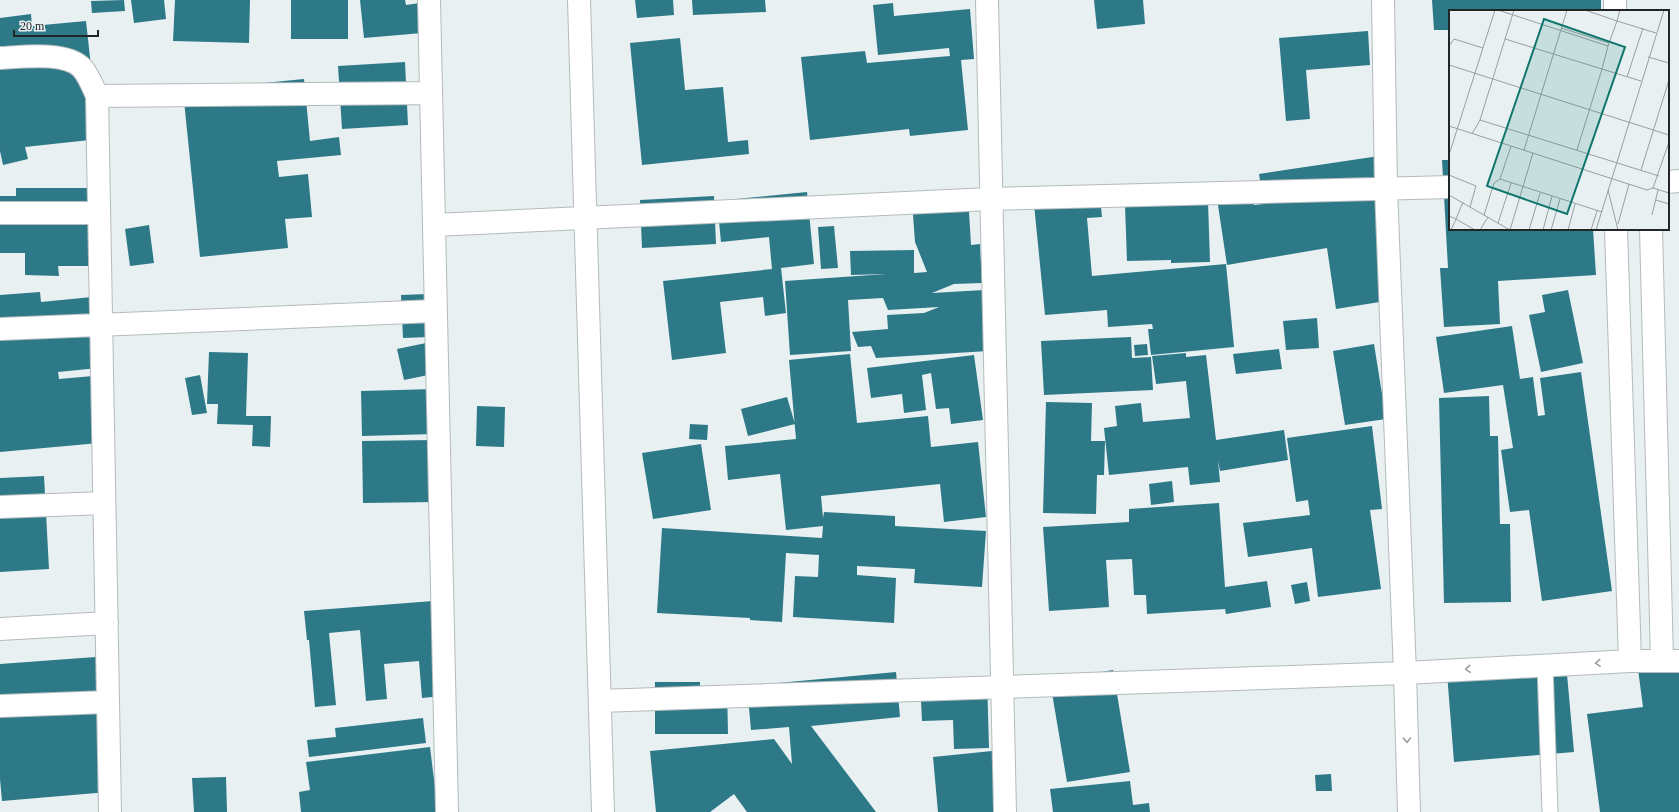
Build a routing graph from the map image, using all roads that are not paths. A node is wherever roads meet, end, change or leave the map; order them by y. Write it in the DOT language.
graph roads {
  1 [pos="429,0"];
  2 [pos="579,0"];
  3 [pos="987,0"];
  4 [pos="1383,0"];
  5 [pos="1616,0"];
  6 [pos="1615,10"];
  7 [pos="0,58"];
  8 [pos="430,93"];
  9 [pos="97,96"];
  10 [pos="1679,181"];
  11 [pos="1669,182"];
  12 [pos="1449,188"];
  13 [pos="1386,189"];
  14 [pos="990,199"];
  15 [pos="0,213"];
  16 [pos="99,213"];
  17 [pos="586,217"];
  18 [pos="434,225"];
  19 [pos="1616,230"];
  20 [pos="1651,230"];
  21 [pos="435,311"];
  22 [pos="101,324"];
  23 [pos="0,328"];
  24 [pos="104,503"];
  25 [pos="0,507"];
  26 [pos="107,623"];
  27 [pos="0,630"];
  28 [pos="1630,661"];
  29 [pos="1670,661"];
  30 [pos="1545,665"];
  31 [pos="1405,673"];
  32 [pos="1002,687"];
  33 [pos="108,702"];
  34 [pos="600,702"];
  35 [pos="0,706"];
  36 [pos="110,812"];
  37 [pos="447,812"];
  38 [pos="603,812"];
  39 [pos="1005,812"];
  40 [pos="1410,812"];
  41 [pos="1550,812"];
  1 -- 8 [label="street"];
  2 -- 17 [label="street"];
  3 -- 14 [label="street"];
  4 -- 13 [label="street"];
  5 -- 6 [label="street"];
  7 -- 9 [label="street"];
  8 -- 9 [label="street"];
  8 -- 18 [label="street"];
  9 -- 16 [label="street"];
  10 -- 11 [label="street"];
  12 -- 13 [label="street"];
  13 -- 14 [label="street"];
  13 -- 31 [label="street"];
  14 -- 17 [label="street"];
  14 -- 32 [label="street"];
  15 -- 16 [label="street"];
  16 -- 22 [label="street"];
  17 -- 18 [label="street"];
  17 -- 34 [label="street"];
  18 -- 21 [label="street"];
  19 -- 28 [label="street"];
  20 -- 29 [label="street"];
  21 -- 22 [label="street"];
  21 -- 37 [label="street"];
  22 -- 23 [label="street"];
  22 -- 24 [label="street"];
  24 -- 25 [label="street"];
  24 -- 26 [label="street"];
  26 -- 27 [label="street"];
  26 -- 33 [label="street"];
  28 -- 29 [label="street"];
  28 -- 30 [label="street, one-way"];
  30 -- 31 [label="street, one-way"];
  30 -- 41 [label="lane"];
  31 -- 32 [label="street"];
  31 -- 40 [label="street, one-way"];
  32 -- 34 [label="street"];
  32 -- 39 [label="street"];
  33 -- 35 [label="street"];
  33 -- 36 [label="street"];
  34 -- 38 [label="street"];
}
